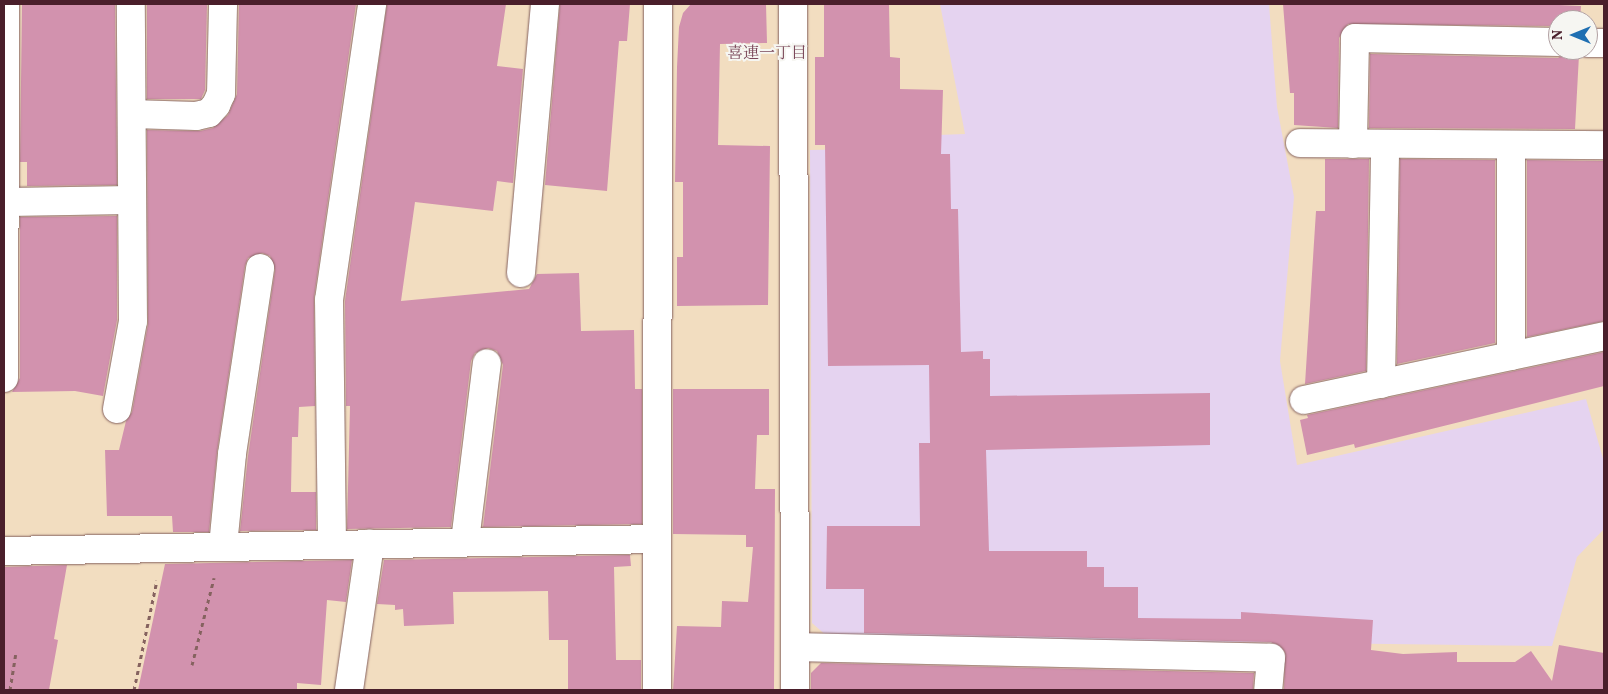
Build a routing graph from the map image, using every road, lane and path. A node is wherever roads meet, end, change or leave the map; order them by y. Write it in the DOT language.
graph roads {
  1 [pos="5,4"];
  2 [pos="131,4"];
  3 [pos="223,4"];
  4 [pos="372,4"];
  5 [pos="545,4"];
  6 [pos="658,4"];
  7 [pos="793,4"];
  8 [pos="1548,42"];
  9 [pos="132,114"];
  10 [pos="1300,143"];
  11 [pos="1352,144"];
  12 [pos="1385,144"];
  13 [pos="1511,145"];
  14 [pos="1604,145"];
  15 [pos="131,200"];
  16 [pos="6,202"];
  17 [pos="260,268"];
  18 [pos="521,273"];
  19 [pos="1604,336"];
  20 [pos="1511,356"];
  21 [pos="487,363"];
  22 [pos="4,378"];
  23 [pos="1381,384"];
  24 [pos="1304,400"];
  25 [pos="117,409"];
  26 [pos="657,539"];
  27 [pos="465,541"];
  28 [pos="370,544"];
  29 [pos="332,545"];
  30 [pos="223,546"];
  31 [pos="164,547"];
  32 [pos="4,551"];
  33 [pos="796,646"];
  34 [pos="16,654"];
  35 [pos="192,665"];
  36 [pos="10,690"];
  37 [pos="134,690"];
  38 [pos="349,690"];
  39 [pos="657,690"];
  40 [pos="796,690"];
  41 [pos="1268,690"];
  1 -- 16 [label="street"];
  2 -- 9 [label="street"];
  3 -- 9 [label="street"];
  4 -- 29 [label="street"];
  5 -- 18 [label="street"];
  6 -- 26 [label="street"];
  7 -- 33 [label="street"];
  8 -- 11 [label="street"];
  9 -- 15 [label="street"];
  10 -- 11 [label="street"];
  11 -- 12 [label="street"];
  12 -- 13 [label="street"];
  12 -- 23 [label="street"];
  13 -- 14 [label="street"];
  13 -- 20 [label="street"];
  15 -- 16 [label="street"];
  15 -- 25 [label="street"];
  16 -- 22 [label="street"];
  17 -- 30 [label="street"];
  19 -- 20 [label="street"];
  20 -- 23 [label="street"];
  21 -- 27 [label="street"];
  23 -- 24 [label="street"];
  26 -- 27 [label="street"];
  26 -- 39 [label="street"];
  27 -- 28 [label="street"];
  28 -- 29 [label="street"];
  28 -- 38 [label="street"];
  29 -- 30 [label="street"];
  30 -- 31 [label="street"];
  30 -- 35 [label="path"];
  31 -- 32 [label="street"];
  31 -- 37 [label="path"];
  33 -- 40 [label="street"];
  33 -- 41 [label="street"];
  34 -- 36 [label="path"];
}
